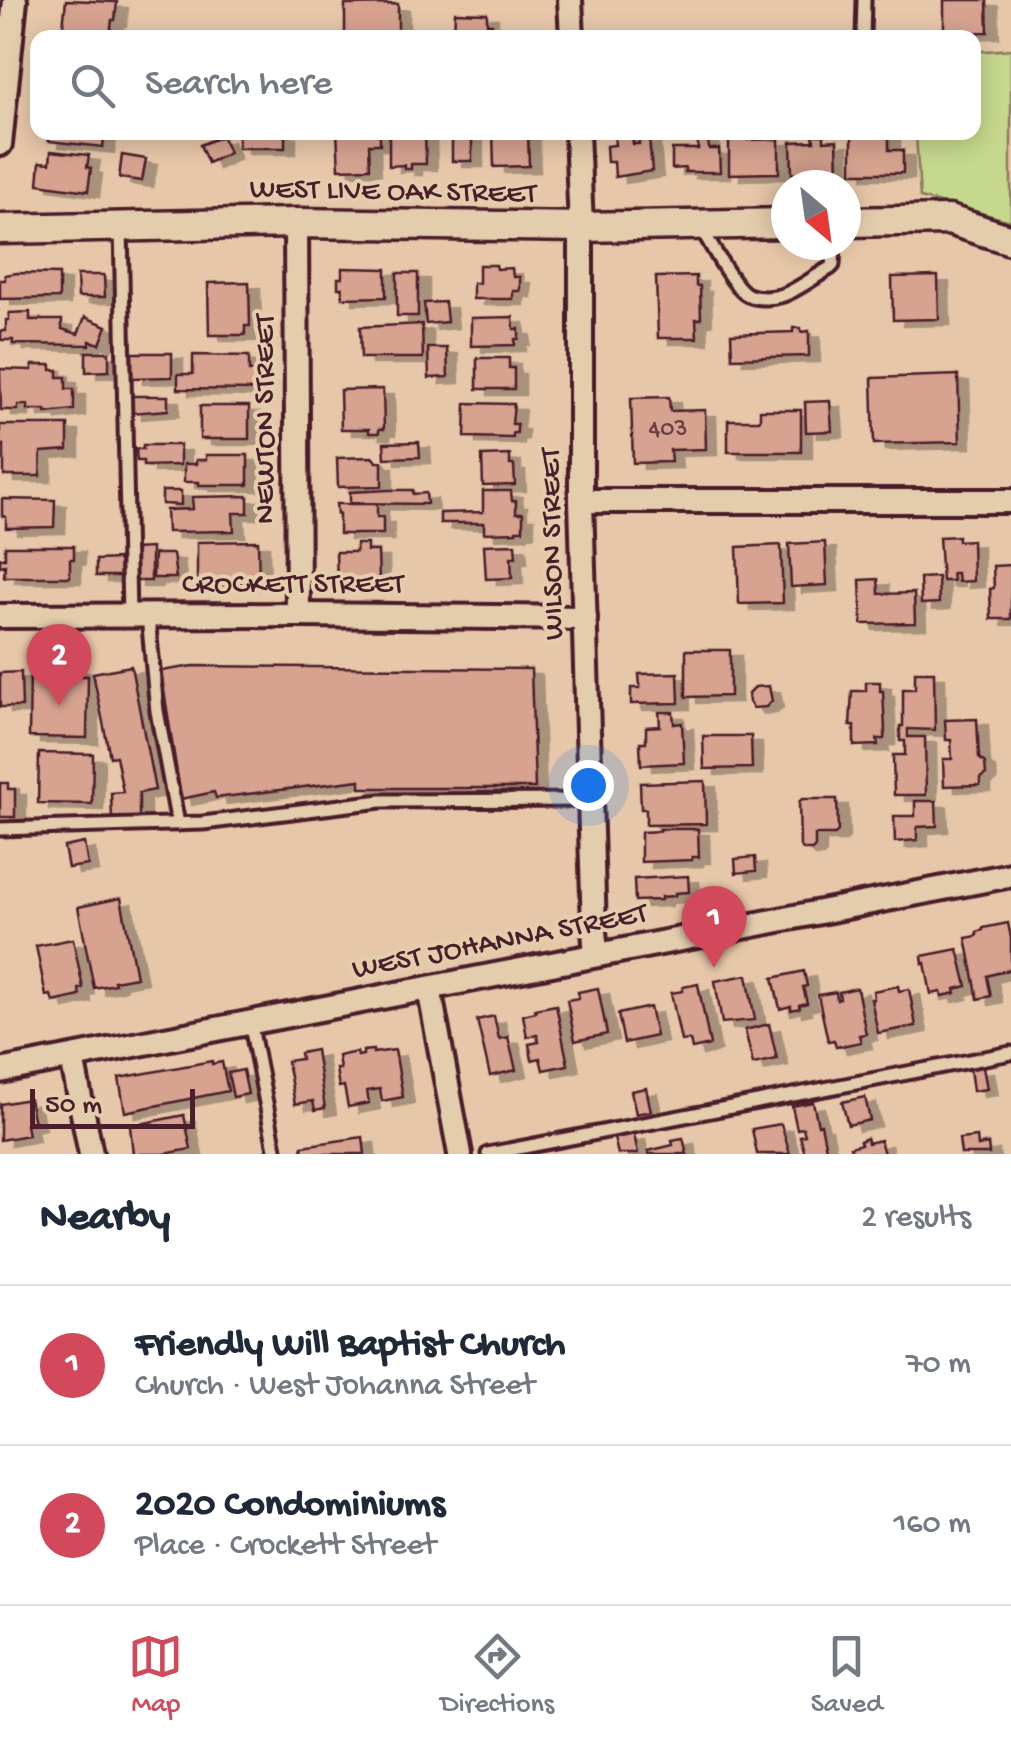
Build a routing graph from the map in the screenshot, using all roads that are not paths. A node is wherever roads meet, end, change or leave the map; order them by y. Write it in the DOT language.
graph roads {
  1 [pos="15,0"];
  2 [pos="570,0"];
  3 [pos="864,0"];
  4 [pos="572,30"];
  5 [pos="863,30"];
  6 [pos="576,140"];
  7 [pos="0,144"];
  8 [pos="296,222"];
  9 [pos="861,222"];
  10 [pos="771,223"];
  11 [pos="700,225"];
  12 [pos="122,227"];
  13 [pos="581,227"];
  14 [pos="0,230"];
  15 [pos="1011,240"];
  16 [pos="833,260"];
  17 [pos="1011,501"];
  18 [pos="582,502"];
  19 [pos="298,614"];
  20 [pos="0,616"];
  21 [pos="139,616"];
  22 [pos="585,618"];
  23 [pos="590,800"];
  24 [pos="178,824"];
  25 [pos="0,828"];
  26 [pos="1011,875"];
  27 [pos="596,955"];
  28 [pos="429,988"];
  29 [pos="250,1021"];
  30 [pos="1011,1053"];
  31 [pos="72,1058"];
  32 [pos="0,1071"];
  33 [pos="92,1154"];
  34 [pos="276,1154"];
  35 [pos="460,1154"];
  36 [pos="488,1154"];
  1 -- 7 [label="street"];
  2 -- 4 [label="street"];
  3 -- 5 [label="lane"];
  6 -- 13 [label="street, WILSON STREET"];
  8 -- 12 [label="street, WEST LIVE OAK STREET"];
  8 -- 13 [label="street, WEST LIVE OAK STREET"];
  8 -- 19 [label="street, NEWTON STREET"];
  9 -- 15 [label="street"];
  10 -- 11 [label="street, WEST LIVE OAK STREET"];
  11 -- 13 [label="street, WEST LIVE OAK STREET"];
  11 -- 16 [label="lane"];
  12 -- 14 [label="street, WEST LIVE OAK STREET"];
  12 -- 21 [label="lane"];
  13 -- 18 [label="street, WILSON STREET"];
  17 -- 18 [label="street"];
  18 -- 22 [label="street, WILSON STREET"];
  19 -- 21 [label="street, CROCKETT STREET"];
  19 -- 22 [label="street, CROCKETT STREET"];
  20 -- 21 [label="street, CROCKETT STREET"];
  21 -- 24 [label="lane"];
  22 -- 23 [label="street, WILSON STREET"];
  23 -- 24 [label="lane"];
  23 -- 27 [label="street, WILSON STREET"];
  24 -- 25 [label="lane"];
  26 -- 27 [label="street, WEST JOHANNA STREET"];
  27 -- 28 [label="street, WEST JOHANNA STREET"];
  28 -- 29 [label="street, WEST JOHANNA STREET"];
  28 -- 35 [label="street"];
  29 -- 31 [label="street, WEST JOHANNA STREET"];
  29 -- 34 [label="lane"];
  30 -- 36 [label="lane"];
  31 -- 32 [label="street, WEST JOHANNA STREET"];
  31 -- 33 [label="street"];
}
